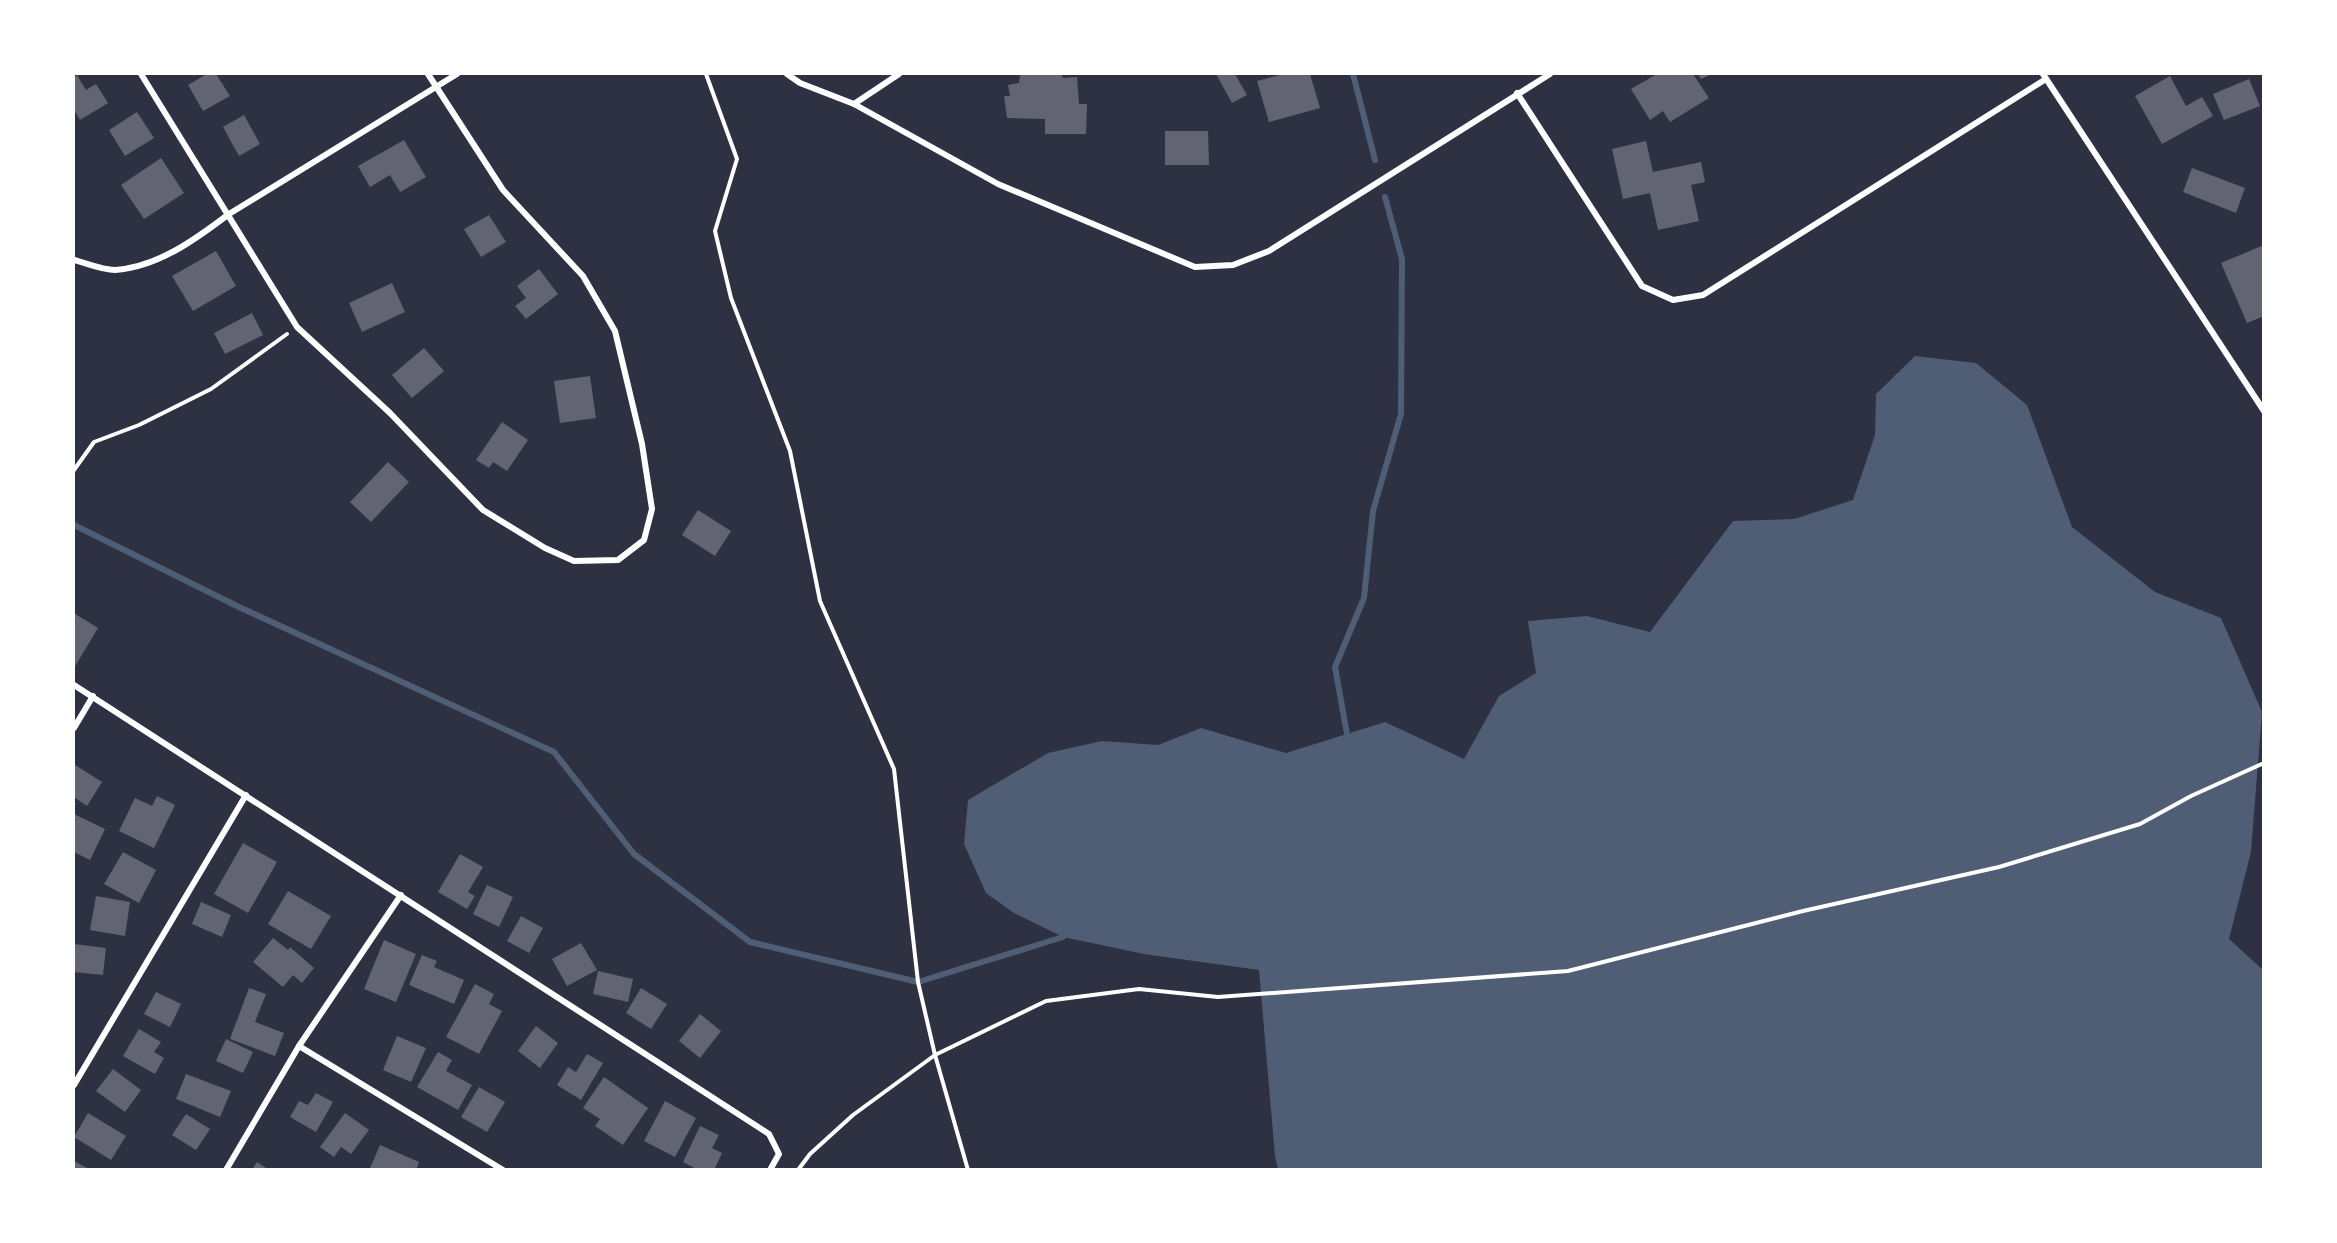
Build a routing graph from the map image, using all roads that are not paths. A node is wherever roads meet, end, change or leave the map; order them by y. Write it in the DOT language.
graph roads {
  1 [pos="141,74"];
  2 [pos="428,74"];
  3 [pos="456,74"];
  4 [pos="787,74"];
  5 [pos="899,74"];
  6 [pos="1550,74"];
  7 [pos="2045,76"];
  8 [pos="436,87"];
  9 [pos="1517,93"];
  10 [pos="854,104"];
  11 [pos="229,214"];
  12 [pos="74,260"];
  13 [pos="2264,411"];
  14 [pos="74,685"];
  15 [pos="93,696"];
  16 [pos="74,728"];
  17 [pos="246,795"];
  18 [pos="401,895"];
  19 [pos="298,1046"];
  20 [pos="74,1085"];
  21 [pos="226,1170"];
  22 [pos="503,1170"];
  23 [pos="770,1170"];
  1 -- 11 [label="street"];
  2 -- 8 [label="street"];
  3 -- 8 [label="street"];
  4 -- 10 [label="street"];
  5 -- 10 [label="street"];
  6 -- 9 [label="street"];
  7 -- 9 [label="street"];
  7 -- 13 [label="street"];
  8 -- 11 [label="street"];
  8 -- 11 [label="street"];
  9 -- 10 [label="street"];
  11 -- 12 [label="street"];
  14 -- 15 [label="street"];
  15 -- 16 [label="street"];
  15 -- 17 [label="street"];
  17 -- 18 [label="street"];
  17 -- 20 [label="street"];
  18 -- 19 [label="street"];
  18 -- 23 [label="street"];
  19 -- 21 [label="street"];
  19 -- 22 [label="street"];
}
